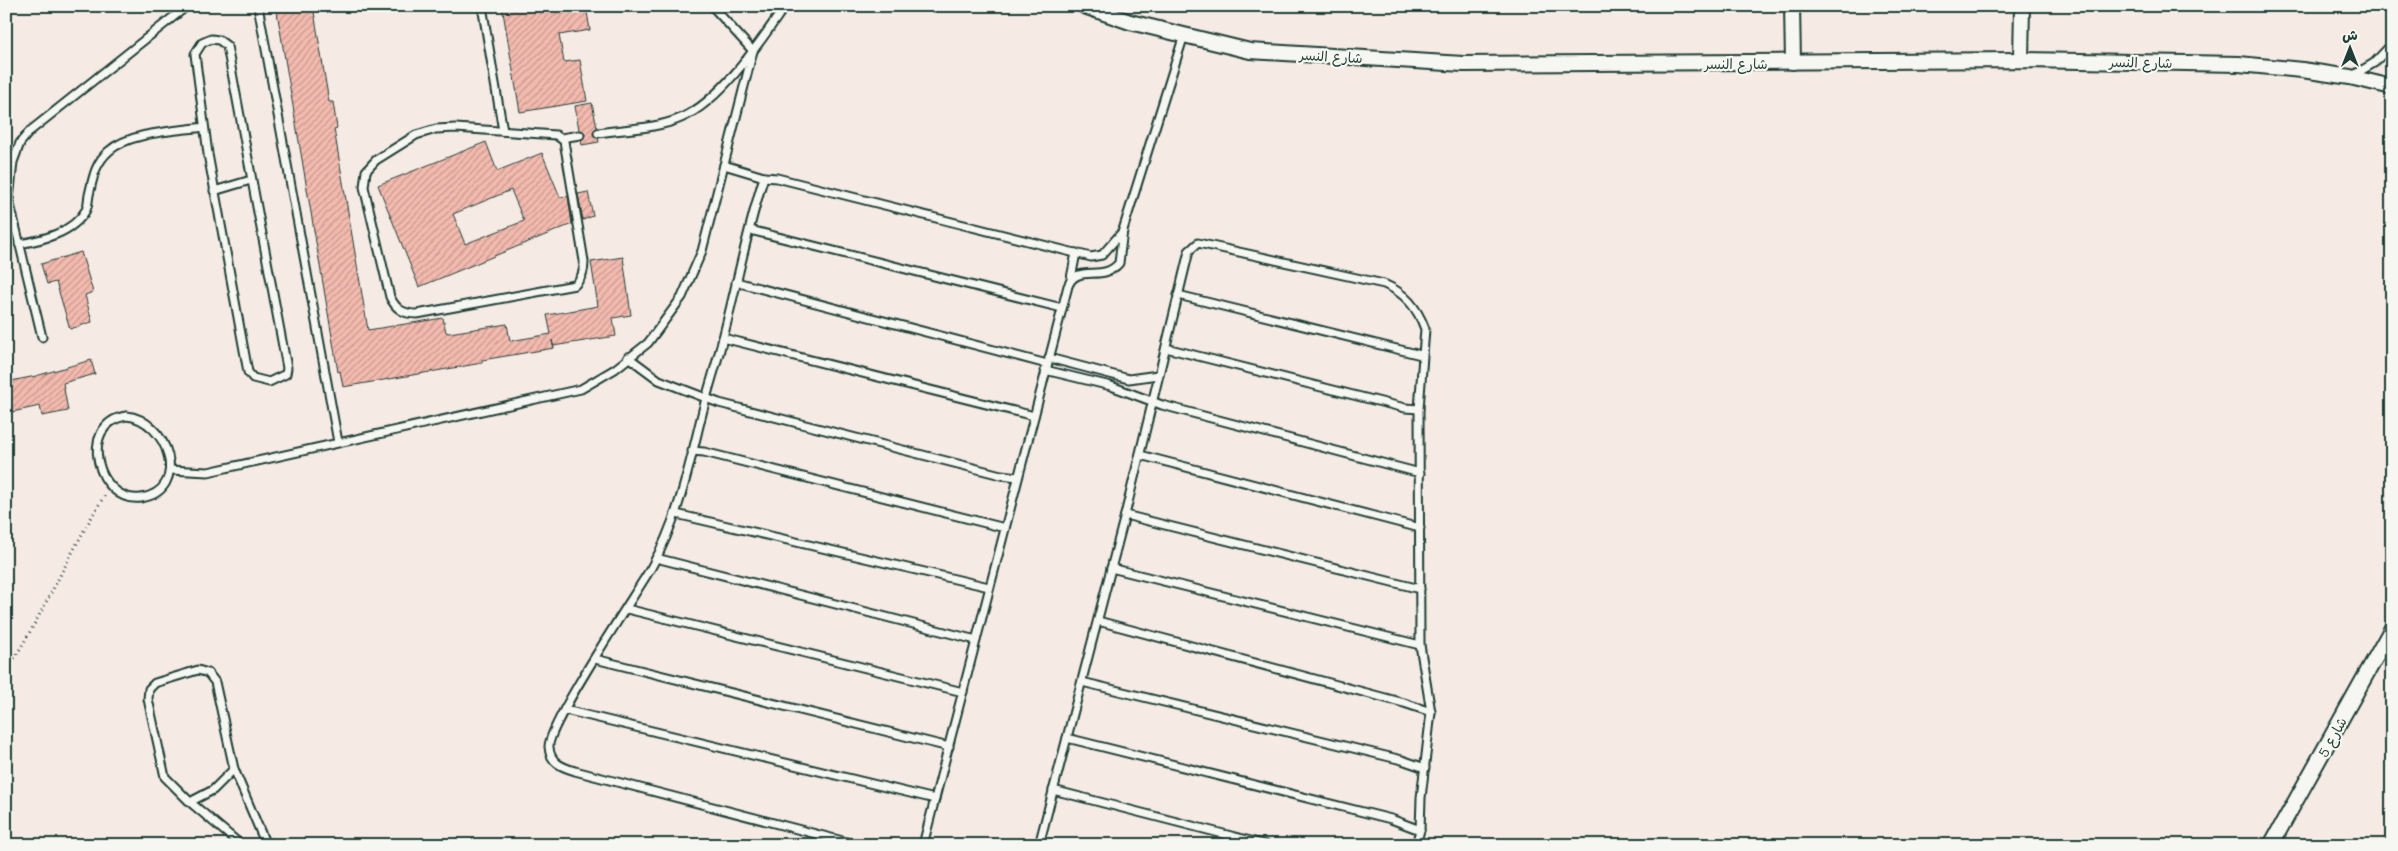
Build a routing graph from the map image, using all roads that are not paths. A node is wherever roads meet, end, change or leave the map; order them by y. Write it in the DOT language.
graph roads {
  1 [pos="187,6"];
  2 [pos="258,6"];
  3 [pos="482,6"];
  4 [pos="712,6"];
  5 [pos="785,6"];
  6 [pos="1084,6"];
  7 [pos="1792,6"];
  8 [pos="2022,6"];
  9 [pos="1184,36"];
  10 [pos="2392,44"];
  11 [pos="753,51"];
  12 [pos="2021,60"];
  13 [pos="1793,62"];
  14 [pos="2350,77"];
  15 [pos="2390,84"];
  16 [pos="204,127"];
  17 [pos="503,131"];
  18 [pos="598,133"];
  19 [pos="580,135"];
  20 [pos="561,138"];
  21 [pos="724,165"];
  22 [pos="764,177"];
  23 [pos="252,180"];
  24 [pos="214,191"];
  25 [pos="750,230"];
  26 [pos="1123,230"];
  27 [pos="19,244"];
  28 [pos="1076,253"];
  29 [pos="1071,278"];
  30 [pos="736,282"];
  31 [pos="1178,295"];
  32 [pos="1062,308"];
  33 [pos="42,337"];
  34 [pos="723,338"];
  35 [pos="1166,348"];
  36 [pos="1421,355"];
  37 [pos="628,358"];
  38 [pos="1047,364"];
  39 [pos="1158,375"];
  40 [pos="706,398"];
  41 [pos="1152,402"];
  42 [pos="1419,409"];
  43 [pos="1034,416"];
  44 [pos="338,442"];
  45 [pos="692,451"];
  46 [pos="1140,456"];
  47 [pos="170,470"];
  48 [pos="1420,473"];
  49 [pos="1018,477"];
  50 [pos="676,514"];
  51 [pos="1125,515"];
  52 [pos="1005,528"];
  53 [pos="1420,528"];
  54 [pos="656,558"];
  55 [pos="1112,568"];
  56 [pos="989,587"];
  57 [pos="1420,589"];
  58 [pos="627,608"];
  59 [pos="1098,620"];
  60 [pos="2392,628"];
  61 [pos="976,640"];
  62 [pos="1420,645"];
  63 [pos="595,659"];
  64 [pos="1082,682"];
  65 [pos="963,692"];
  66 [pos="565,710"];
  67 [pos="1431,712"];
  68 [pos="1067,738"];
  69 [pos="949,747"];
  70 [pos="1425,768"];
  71 [pos="234,769"];
  72 [pos="1053,790"];
  73 [pos="935,799"];
  74 [pos="190,802"];
  75 [pos="1420,830"];
  76 [pos="241,845"];
  77 [pos="266,845"];
  78 [pos="858,845"];
  79 [pos="923,845"];
  80 [pos="1039,845"];
  81 [pos="1266,845"];
  82 [pos="1416,845"];
  83 [pos="2271,845"];
  1 -- 27 [label="lane"];
  2 -- 44 [label="lane"];
  3 -- 17 [label="lane"];
  4 -- 11 [label="lane"];
  5 -- 11 [label="lane"];
  6 -- 9 [label="street, شارع النسر"];
  7 -- 13 [label="street"];
  8 -- 12 [label="street"];
  9 -- 13 [label="street, شارع النسر"];
  9 -- 26 [label="lane"];
  10 -- 14 [label="lane"];
  11 -- 18 [label="lane"];
  11 -- 21 [label="lane"];
  12 -- 13 [label="street, شارع النسر"];
  12 -- 14 [label="street, شارع النسر"];
  14 -- 15 [label="street, شارع النسر"];
  16 -- 23 [label="lane"];
  16 -- 24 [label="lane"];
  16 -- 27 [label="lane"];
  17 -- 20 [label="lane"];
  17 -- 20 [label="lane"];
  19 -- 20 [label="lane"];
  21 -- 22 [label="lane"];
  21 -- 37 [label="lane"];
  22 -- 25 [label="lane"];
  22 -- 28 [label="lane"];
  23 -- 24 [label="lane"];
  23 -- 24 [label="lane"];
  25 -- 30 [label="lane"];
  25 -- 32 [label="lane"];
  26 -- 28 [label="lane"];
  26 -- 29 [label="lane"];
  27 -- 33 [label="lane"];
  28 -- 29 [label="lane"];
  29 -- 32 [label="lane"];
  30 -- 34 [label="lane"];
  30 -- 38 [label="lane"];
  31 -- 35 [label="lane"];
  31 -- 36 [label="lane"];
  31 -- 36 [label="lane"];
  32 -- 38 [label="lane"];
  34 -- 40 [label="lane"];
  34 -- 43 [label="lane"];
  35 -- 39 [label="lane"];
  35 -- 42 [label="lane"];
  36 -- 42 [label="lane"];
  37 -- 40 [label="lane"];
  37 -- 44 [label="lane"];
  38 -- 39 [label="lane"];
  38 -- 41 [label="lane"];
  38 -- 43 [label="lane"];
  39 -- 41 [label="lane"];
  40 -- 45 [label="lane"];
  40 -- 49 [label="lane"];
  41 -- 46 [label="lane"];
  41 -- 48 [label="lane"];
  42 -- 48 [label="lane"];
  43 -- 49 [label="lane"];
  44 -- 47 [label="lane"];
  45 -- 50 [label="lane"];
  45 -- 52 [label="lane"];
  46 -- 51 [label="lane"];
  46 -- 53 [label="lane"];
  47 -- 47 [label="lane"];
  48 -- 53 [label="lane"];
  49 -- 52 [label="lane"];
  50 -- 54 [label="lane"];
  50 -- 56 [label="lane"];
  51 -- 55 [label="lane"];
  51 -- 57 [label="lane"];
  52 -- 56 [label="lane"];
  53 -- 57 [label="lane"];
  54 -- 58 [label="lane"];
  54 -- 61 [label="lane"];
  55 -- 59 [label="lane"];
  55 -- 62 [label="lane"];
  56 -- 61 [label="lane"];
  57 -- 62 [label="lane"];
  58 -- 63 [label="lane"];
  58 -- 65 [label="lane"];
  59 -- 64 [label="lane"];
  59 -- 67 [label="lane"];
  60 -- 83 [label="street, شارع 5"];
  61 -- 65 [label="lane"];
  62 -- 67 [label="lane"];
  63 -- 66 [label="lane"];
  63 -- 69 [label="lane"];
  64 -- 68 [label="lane"];
  64 -- 70 [label="lane"];
  65 -- 69 [label="lane"];
  66 -- 73 [label="lane"];
  66 -- 78 [label="lane"];
  67 -- 70 [label="lane"];
  68 -- 72 [label="lane"];
  68 -- 75 [label="lane"];
  69 -- 73 [label="lane"];
  70 -- 75 [label="lane"];
  71 -- 74 [label="lane"];
  71 -- 74 [label="lane"];
  71 -- 77 [label="lane"];
  72 -- 80 [label="lane"];
  72 -- 81 [label="lane"];
  73 -- 79 [label="lane"];
  74 -- 76 [label="lane"];
  75 -- 82 [label="lane"];
}
